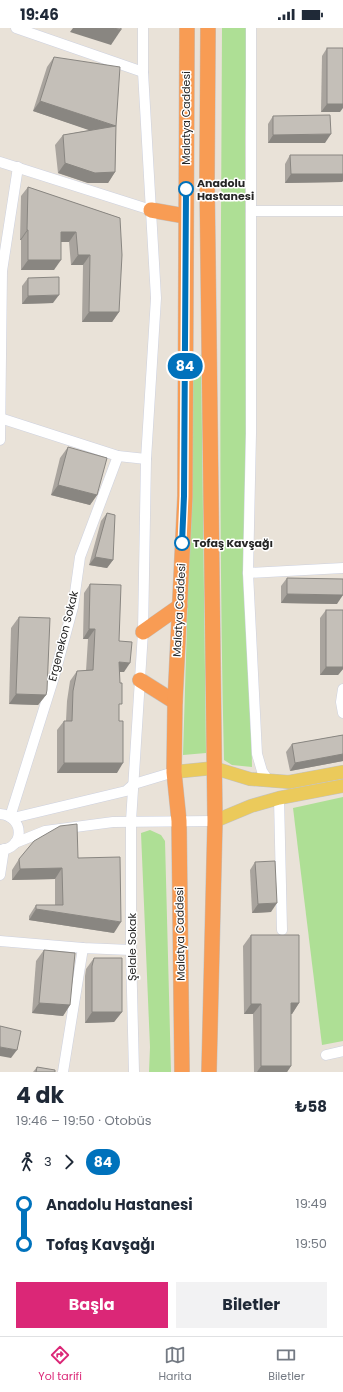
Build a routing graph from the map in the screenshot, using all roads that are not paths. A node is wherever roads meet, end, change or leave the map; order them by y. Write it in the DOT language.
graph roads {
  1 [pos="16,28"];
  2 [pos="143,28"];
  3 [pos="187,28"];
  4 [pos="208,28"];
  5 [pos="251,28"];
  6 [pos="143,72"];
  7 [pos="0,162"];
  8 [pos="18,167"];
  9 [pos="150,210"];
  10 [pos="251,211"];
  11 [pos="343,211"];
  12 [pos="186,216"];
  13 [pos="0,418"];
  14 [pos="0,440"];
  15 [pos="118,456"];
  16 [pos="146,459"];
  17 [pos="343,568"];
  18 [pos="248,573"];
  19 [pos="180,606"];
  20 [pos="143,632"];
  21 [pos="140,680"];
  22 [pos="343,689"];
  23 [pos="175,702"];
  24 [pos="343,713"];
  25 [pos="214,768"];
  26 [pos="174,772"];
  27 [pos="343,772"];
  28 [pos="268,780"];
  29 [pos="134,784"];
  30 [pos="343,786"];
  31 [pos="279,798"];
  32 [pos="0,814"];
  33 [pos="12,817"];
  34 [pos="131,821"];
  35 [pos="179,821"];
  36 [pos="215,821"];
  37 [pos="15,843"];
  38 [pos="2,850"];
  39 [pos="0,875"];
  40 [pos="282,930"];
  41 [pos="0,941"];
  42 [pos="83,948"];
  43 [pos="131,950"];
  44 [pos="343,1051"];
  45 [pos="326,1055"];
  46 [pos="63,1072"];
  47 [pos="134,1072"];
  48 [pos="182,1072"];
  49 [pos="209,1072"];
  1 -- 6 [label="street"];
  2 -- 6 [label="street, Şelale Sokak"];
  3 -- 12 [label="highway, Malatya Caddesi"];
  4 -- 25 [label="highway, Malatya Caddesi"];
  5 -- 10 [label="street"];
  6 -- 9 [label="street, Şelale Sokak"];
  7 -- 8 [label="street"];
  8 -- 9 [label="street"];
  8 -- 13 [label="street"];
  9 -- 12 [label="highway"];
  9 -- 16 [label="street, Şelale Sokak"];
  10 -- 11 [label="street"];
  10 -- 18 [label="street"];
  12 -- 19 [label="highway, Malatya Caddesi"];
  13 -- 14 [label="street"];
  13 -- 15 [label="street"];
  15 -- 16 [label="street"];
  15 -- 33 [label="street, Ergenekon Sokak"];
  16 -- 20 [label="street, Şelale Sokak"];
  17 -- 18 [label="street"];
  18 -- 28 [label="street"];
  19 -- 20 [label="highway"];
  19 -- 23 [label="highway, Malatya Caddesi"];
  20 -- 21 [label="street, Şelale Sokak"];
  21 -- 23 [label="highway"];
  21 -- 29 [label="street, Şelale Sokak"];
  22 -- 24 [label="street"];
  23 -- 26 [label="highway, Malatya Caddesi"];
  25 -- 26 [label="main road"];
  25 -- 28 [label="main road"];
  25 -- 36 [label="highway, Malatya Caddesi"];
  26 -- 29 [label="street"];
  26 -- 35 [label="highway, Malatya Caddesi"];
  27 -- 28 [label="main road"];
  29 -- 33 [label="street"];
  29 -- 34 [label="street, Şelale Sokak"];
  30 -- 31 [label="main road"];
  31 -- 36 [label="main road"];
  31 -- 40 [label="street"];
  32 -- 33 [label="street"];
  33 -- 37 [label="street"];
  34 -- 35 [label="street"];
  34 -- 37 [label="street"];
  34 -- 43 [label="street, Şelale Sokak"];
  35 -- 36 [label="street"];
  35 -- 48 [label="highway, Malatya Caddesi"];
  36 -- 49 [label="highway, Malatya Caddesi"];
  37 -- 38 [label="street"];
  38 -- 39 [label="street"];
  41 -- 42 [label="street"];
  42 -- 43 [label="street"];
  42 -- 46 [label="street"];
  43 -- 47 [label="street, Şelale Sokak"];
  44 -- 45 [label="street"];
}
